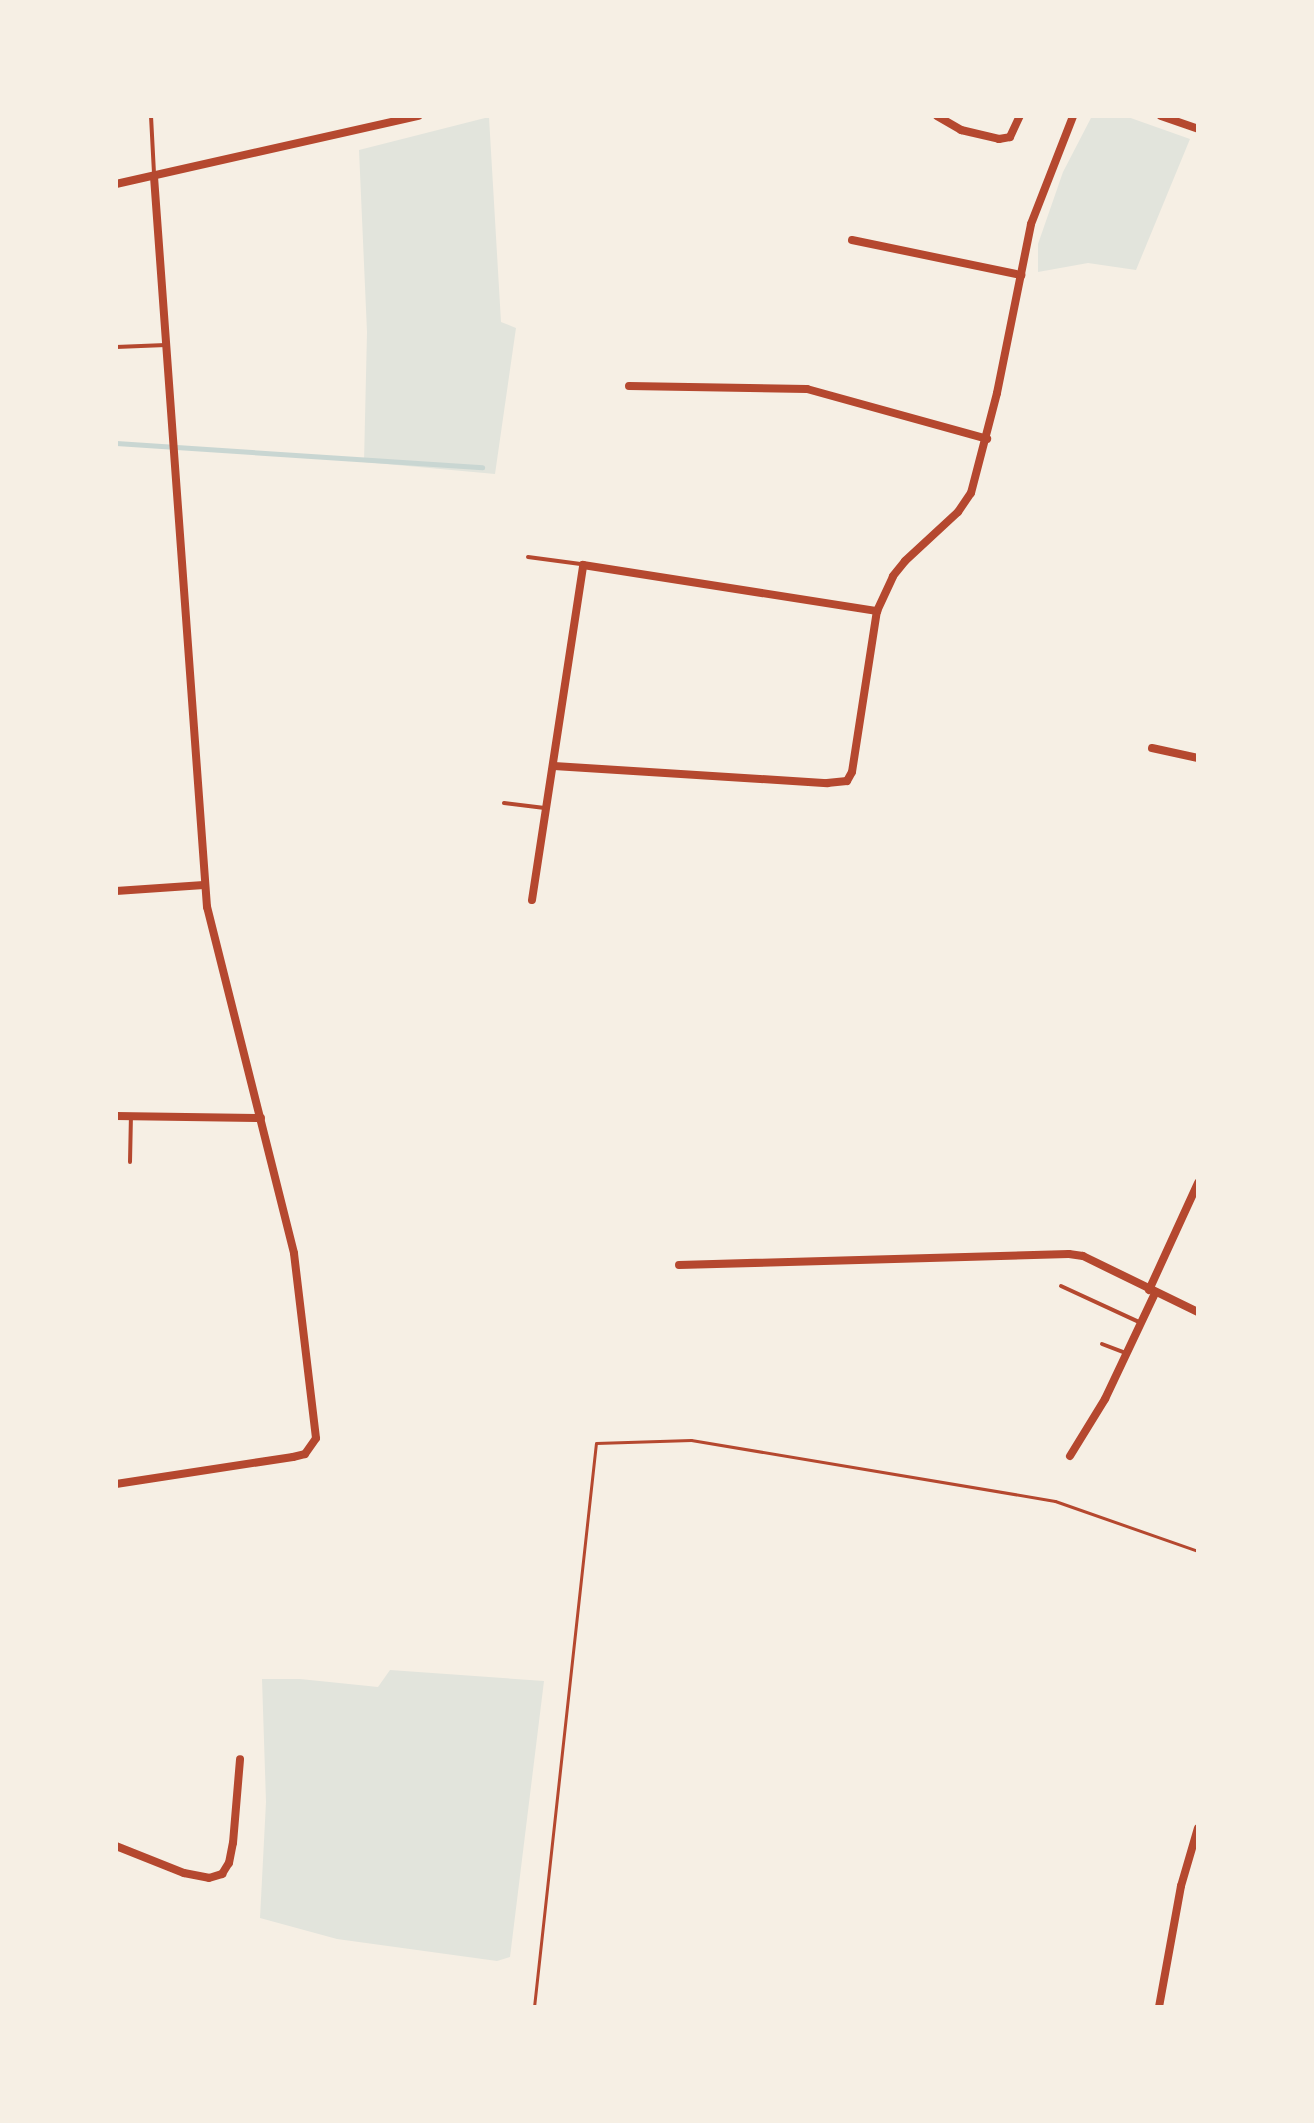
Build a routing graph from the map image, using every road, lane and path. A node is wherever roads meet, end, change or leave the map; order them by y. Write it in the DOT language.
graph roads {
  1 [pos="151,116"];
  2 [pos="418,116"];
  3 [pos="937,116"];
  4 [pos="1020,116"];
  5 [pos="1073,116"];
  6 [pos="1161,116"];
  7 [pos="1186,120"];
  8 [pos="1198,129"];
  9 [pos="154,176"];
  10 [pos="116,184"];
  11 [pos="852,240"];
  12 [pos="1021,275"];
  13 [pos="166,345"];
  14 [pos="116,347"];
  15 [pos="629,386"];
  16 [pos="987,439"];
  17 [pos="528,557"];
  18 [pos="583,565"];
  19 [pos="877,611"];
  20 [pos="1152,748"];
  21 [pos="1198,758"];
  22 [pos="554,766"];
  23 [pos="504,803"];
  24 [pos="545,808"];
  25 [pos="204,885"];
  26 [pos="116,891"];
  27 [pos="532,900"];
  28 [pos="116,1116"];
  29 [pos="131,1116"];
  30 [pos="261,1118"];
  31 [pos="130,1162"];
  32 [pos="1198,1183"];
  33 [pos="679,1265"];
  34 [pos="1061,1286"];
  35 [pos="1152,1291"];
  36 [pos="1198,1312"];
  37 [pos="1141,1323"];
  38 [pos="1102,1344"];
  39 [pos="1127,1354"];
  40 [pos="1070,1456"];
  41 [pos="116,1484"];
  42 [pos="1198,1551"];
  43 [pos="240,1759"];
  44 [pos="1198,1828"];
  45 [pos="116,1846"];
  46 [pos="534,2007"];
  47 [pos="1159,2007"];
  1 -- 9 [label="lane"];
  2 -- 9 [label="street"];
  3 -- 4 [label="street"];
  5 -- 12 [label="street"];
  6 -- 7 [label="street"];
  7 -- 8 [label="street"];
  9 -- 10 [label="street"];
  9 -- 13 [label="street"];
  11 -- 12 [label="street"];
  12 -- 16 [label="street"];
  13 -- 14 [label="lane"];
  13 -- 25 [label="street"];
  15 -- 16 [label="street"];
  16 -- 19 [label="street"];
  17 -- 18 [label="lane"];
  18 -- 19 [label="street"];
  18 -- 22 [label="street"];
  19 -- 22 [label="street"];
  20 -- 21 [label="street"];
  22 -- 24 [label="street"];
  23 -- 24 [label="lane"];
  24 -- 27 [label="street"];
  25 -- 26 [label="street"];
  25 -- 30 [label="street"];
  28 -- 29 [label="street"];
  29 -- 30 [label="street"];
  29 -- 31 [label="lane"];
  30 -- 41 [label="street"];
  32 -- 35 [label="street"];
  33 -- 35 [label="street"];
  34 -- 37 [label="lane"];
  35 -- 36 [label="street"];
  35 -- 37 [label="street"];
  37 -- 39 [label="street"];
  38 -- 39 [label="lane"];
  39 -- 40 [label="street"];
  42 -- 46 [label="path"];
  43 -- 45 [label="street"];
  44 -- 47 [label="street"];
}
